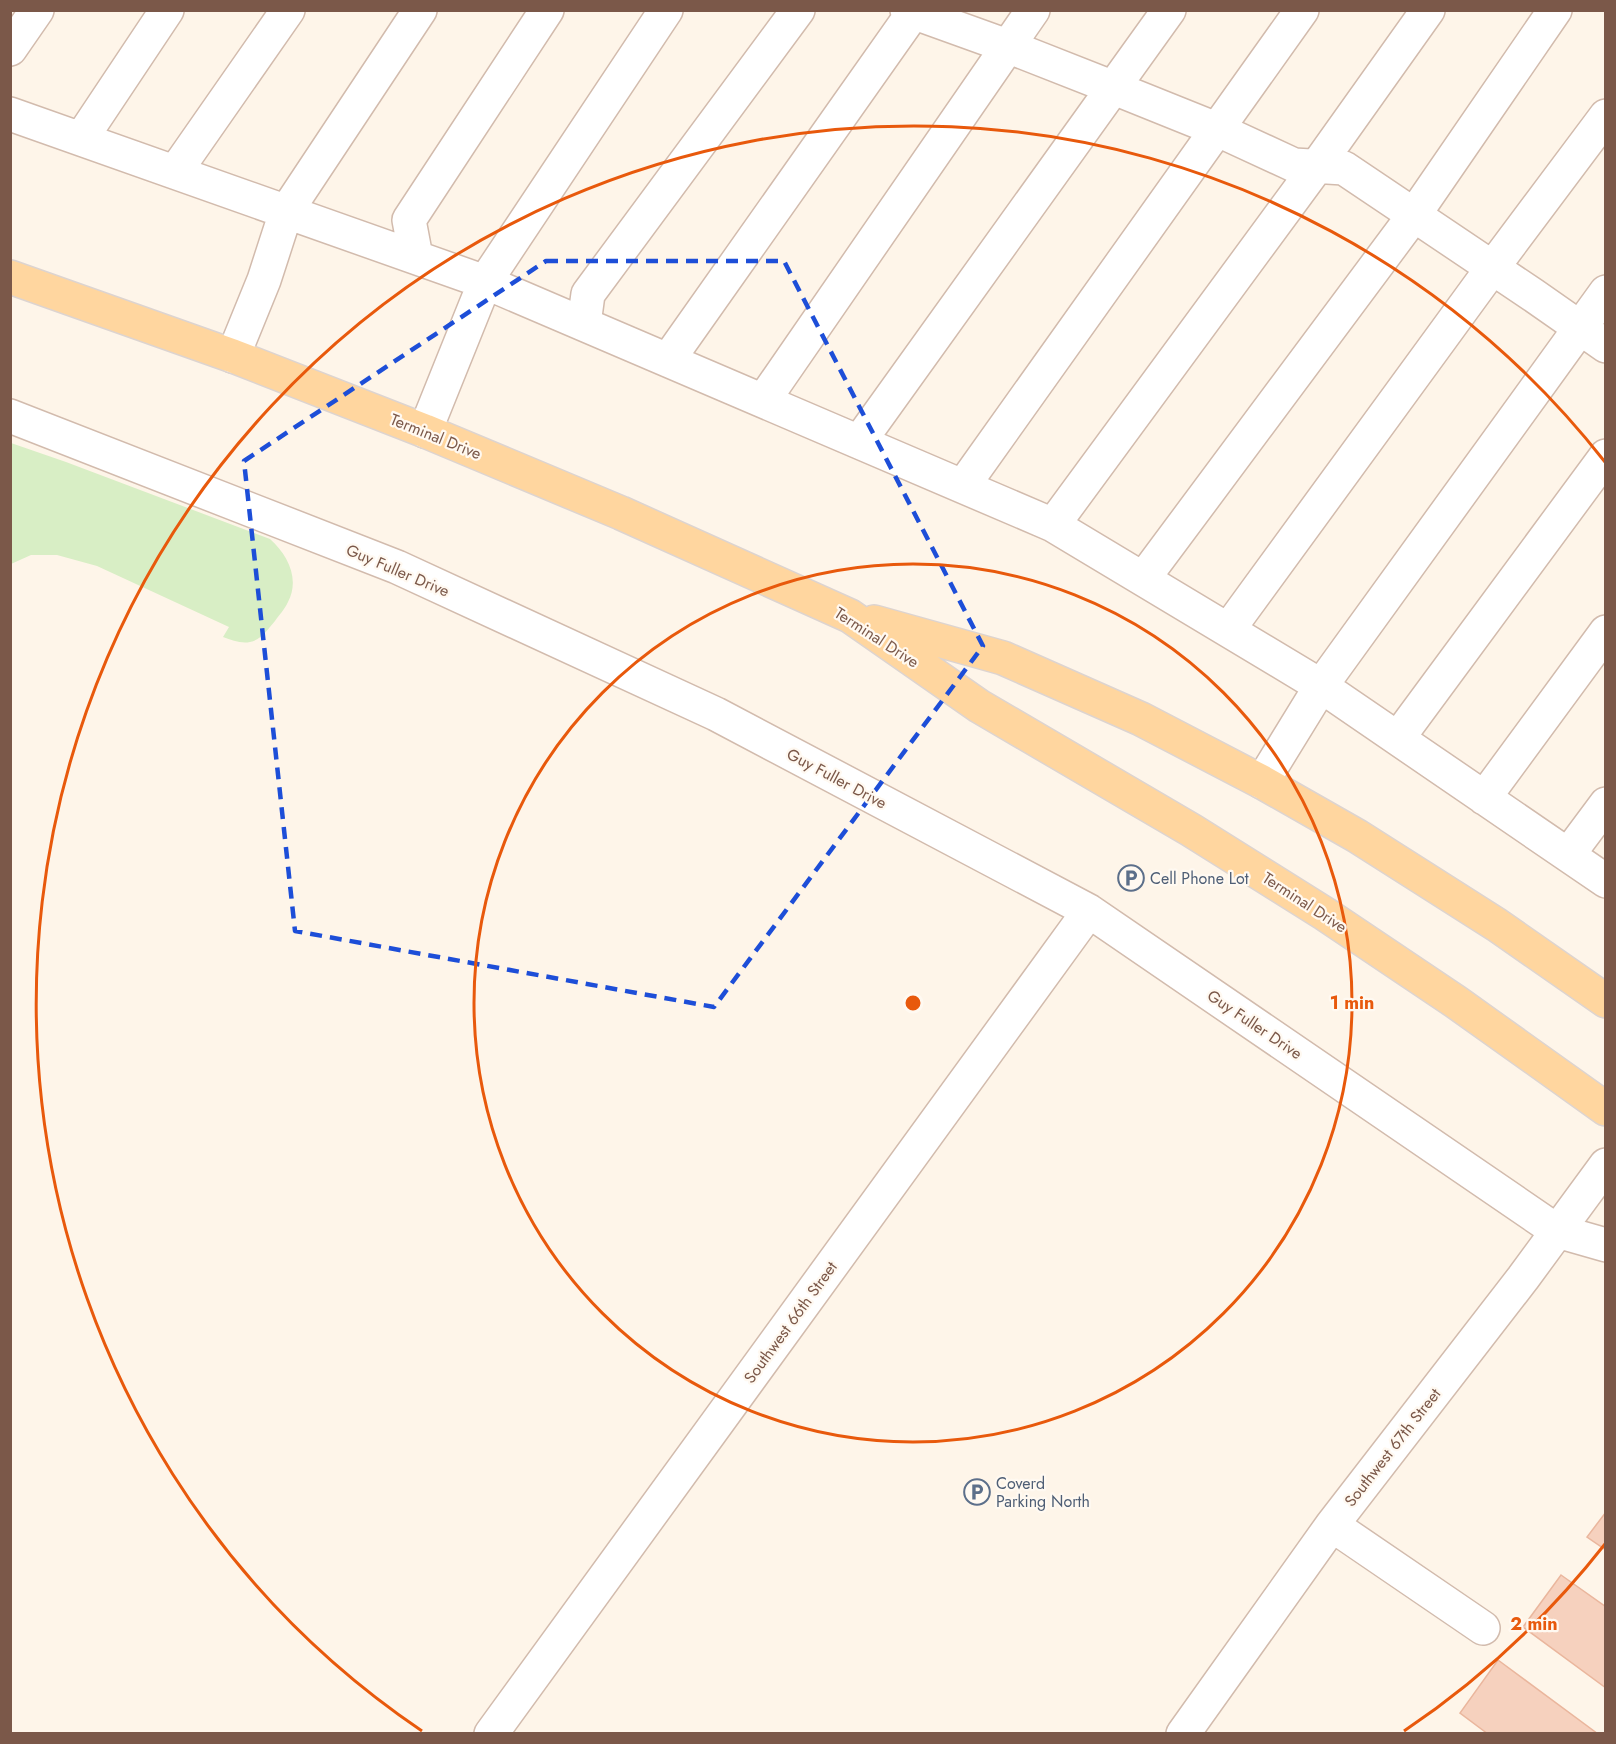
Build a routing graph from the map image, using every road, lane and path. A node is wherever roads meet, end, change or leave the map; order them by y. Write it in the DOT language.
graph roads {
  1 [pos="37,10"];
  2 [pos="167,10"];
  3 [pos="288,10"];
  4 [pos="420,10"];
  5 [pos="547,10"];
  6 [pos="666,10"];
  7 [pos="798,10"];
  8 [pos="1033,10"];
  9 [pos="1169,10"];
  10 [pos="1302,10"];
  11 [pos="1428,10"];
  12 [pos="1555,10"];
  13 [pos="912,11"];
  14 [pos="1007,46"];
  15 [pos="10,49"];
  16 [pos="1114,88"];
  17 [pos="10,114"];
  18 [pos="1605,116"];
  19 [pos="1216,129"];
  20 [pos="81,139"];
  21 [pos="1317,166"];
  22 [pos="175,172"];
  23 [pos="286,212"];
  24 [pos="1414,215"];
  25 [pos="416,257"];
  26 [pos="1492,267"];
  27 [pos="10,277"];
  28 [pos="485,282"];
  29 [pos="1605,292"];
  30 [pos="584,324"];
  31 [pos="1593,337"];
  32 [pos="233,357"];
  33 [pos="668,360"];
  34 [pos="763,401"];
  35 [pos="10,416"];
  36 [pos="425,431"];
  37 [pos="859,442"];
  38 [pos="1605,456"];
  39 [pos="963,486"];
  40 [pos="1053,525"];
  41 [pos="1143,579"];
  42 [pos="850,616"];
  43 [pos="1228,630"];
  44 [pos="1605,632"];
  45 [pos="1321,686"];
  46 [pos="1398,738"];
  47 [pos="1262,782"];
  48 [pos="1484,798"];
  49 [pos="1605,804"];
  50 [pos="1568,855"];
  51 [pos="1605,881"];
  52 [pos="1089,911"];
  53 [pos="1605,1001"];
  54 [pos="1605,1109"];
  55 [pos="1605,1165"];
  56 [pos="1557,1231"];
  57 [pos="1605,1245"];
  58 [pos="1332,1525"];
  59 [pos="1483,1628"];
  60 [pos="491,1734"];
  61 [pos="1183,1734"];
  1 -- 15 [label="street"];
  2 -- 20 [label="street"];
  3 -- 22 [label="street"];
  4 -- 23 [label="street"];
  5 -- 25 [label="street"];
  6 -- 28 [label="street"];
  7 -- 30 [label="street"];
  8 -- 14 [label="street"];
  9 -- 16 [label="street"];
  10 -- 19 [label="street"];
  11 -- 21 [label="street"];
  12 -- 24 [label="street"];
  13 -- 14 [label="street"];
  13 -- 33 [label="street"];
  14 -- 16 [label="street"];
  14 -- 34 [label="street"];
  16 -- 19 [label="street"];
  16 -- 37 [label="street"];
  17 -- 20 [label="street"];
  18 -- 26 [label="street"];
  19 -- 21 [label="street"];
  19 -- 39 [label="street"];
  20 -- 22 [label="street"];
  21 -- 24 [label="street"];
  21 -- 40 [label="street"];
  22 -- 23 [label="street"];
  23 -- 25 [label="street"];
  23 -- 32 [label="street"];
  24 -- 26 [label="street"];
  24 -- 41 [label="street"];
  25 -- 28 [label="street"];
  26 -- 31 [label="street"];
  26 -- 43 [label="street"];
  27 -- 32 [label="main road, Terminal Drive"];
  28 -- 30 [label="street"];
  28 -- 36 [label="street"];
  29 -- 31 [label="street"];
  30 -- 33 [label="street"];
  31 -- 45 [label="street"];
  32 -- 36 [label="main road, Terminal Drive"];
  33 -- 34 [label="street"];
  34 -- 37 [label="street"];
  35 -- 52 [label="street, Guy Fuller Drive"];
  36 -- 42 [label="main road, Terminal Drive"];
  37 -- 39 [label="street"];
  38 -- 46 [label="street"];
  39 -- 40 [label="street"];
  40 -- 41 [label="street"];
  41 -- 43 [label="street"];
  42 -- 47 [label="main road"];
  42 -- 54 [label="main road, Terminal Drive"];
  43 -- 45 [label="street"];
  44 -- 48 [label="street"];
  45 -- 46 [label="street"];
  45 -- 47 [label="street"];
  46 -- 48 [label="street"];
  47 -- 53 [label="main road"];
  48 -- 50 [label="street"];
  49 -- 50 [label="street"];
  50 -- 51 [label="street"];
  52 -- 56 [label="street, Guy Fuller Drive"];
  52 -- 60 [label="street, Southwest 66th Street"];
  55 -- 56 [label="street, Southwest 67th Street"];
  56 -- 57 [label="street, Guy Fuller Drive"];
  56 -- 58 [label="street, Southwest 67th Street"];
  58 -- 59 [label="street"];
  58 -- 61 [label="street, Southwest 67th Street"];
}
